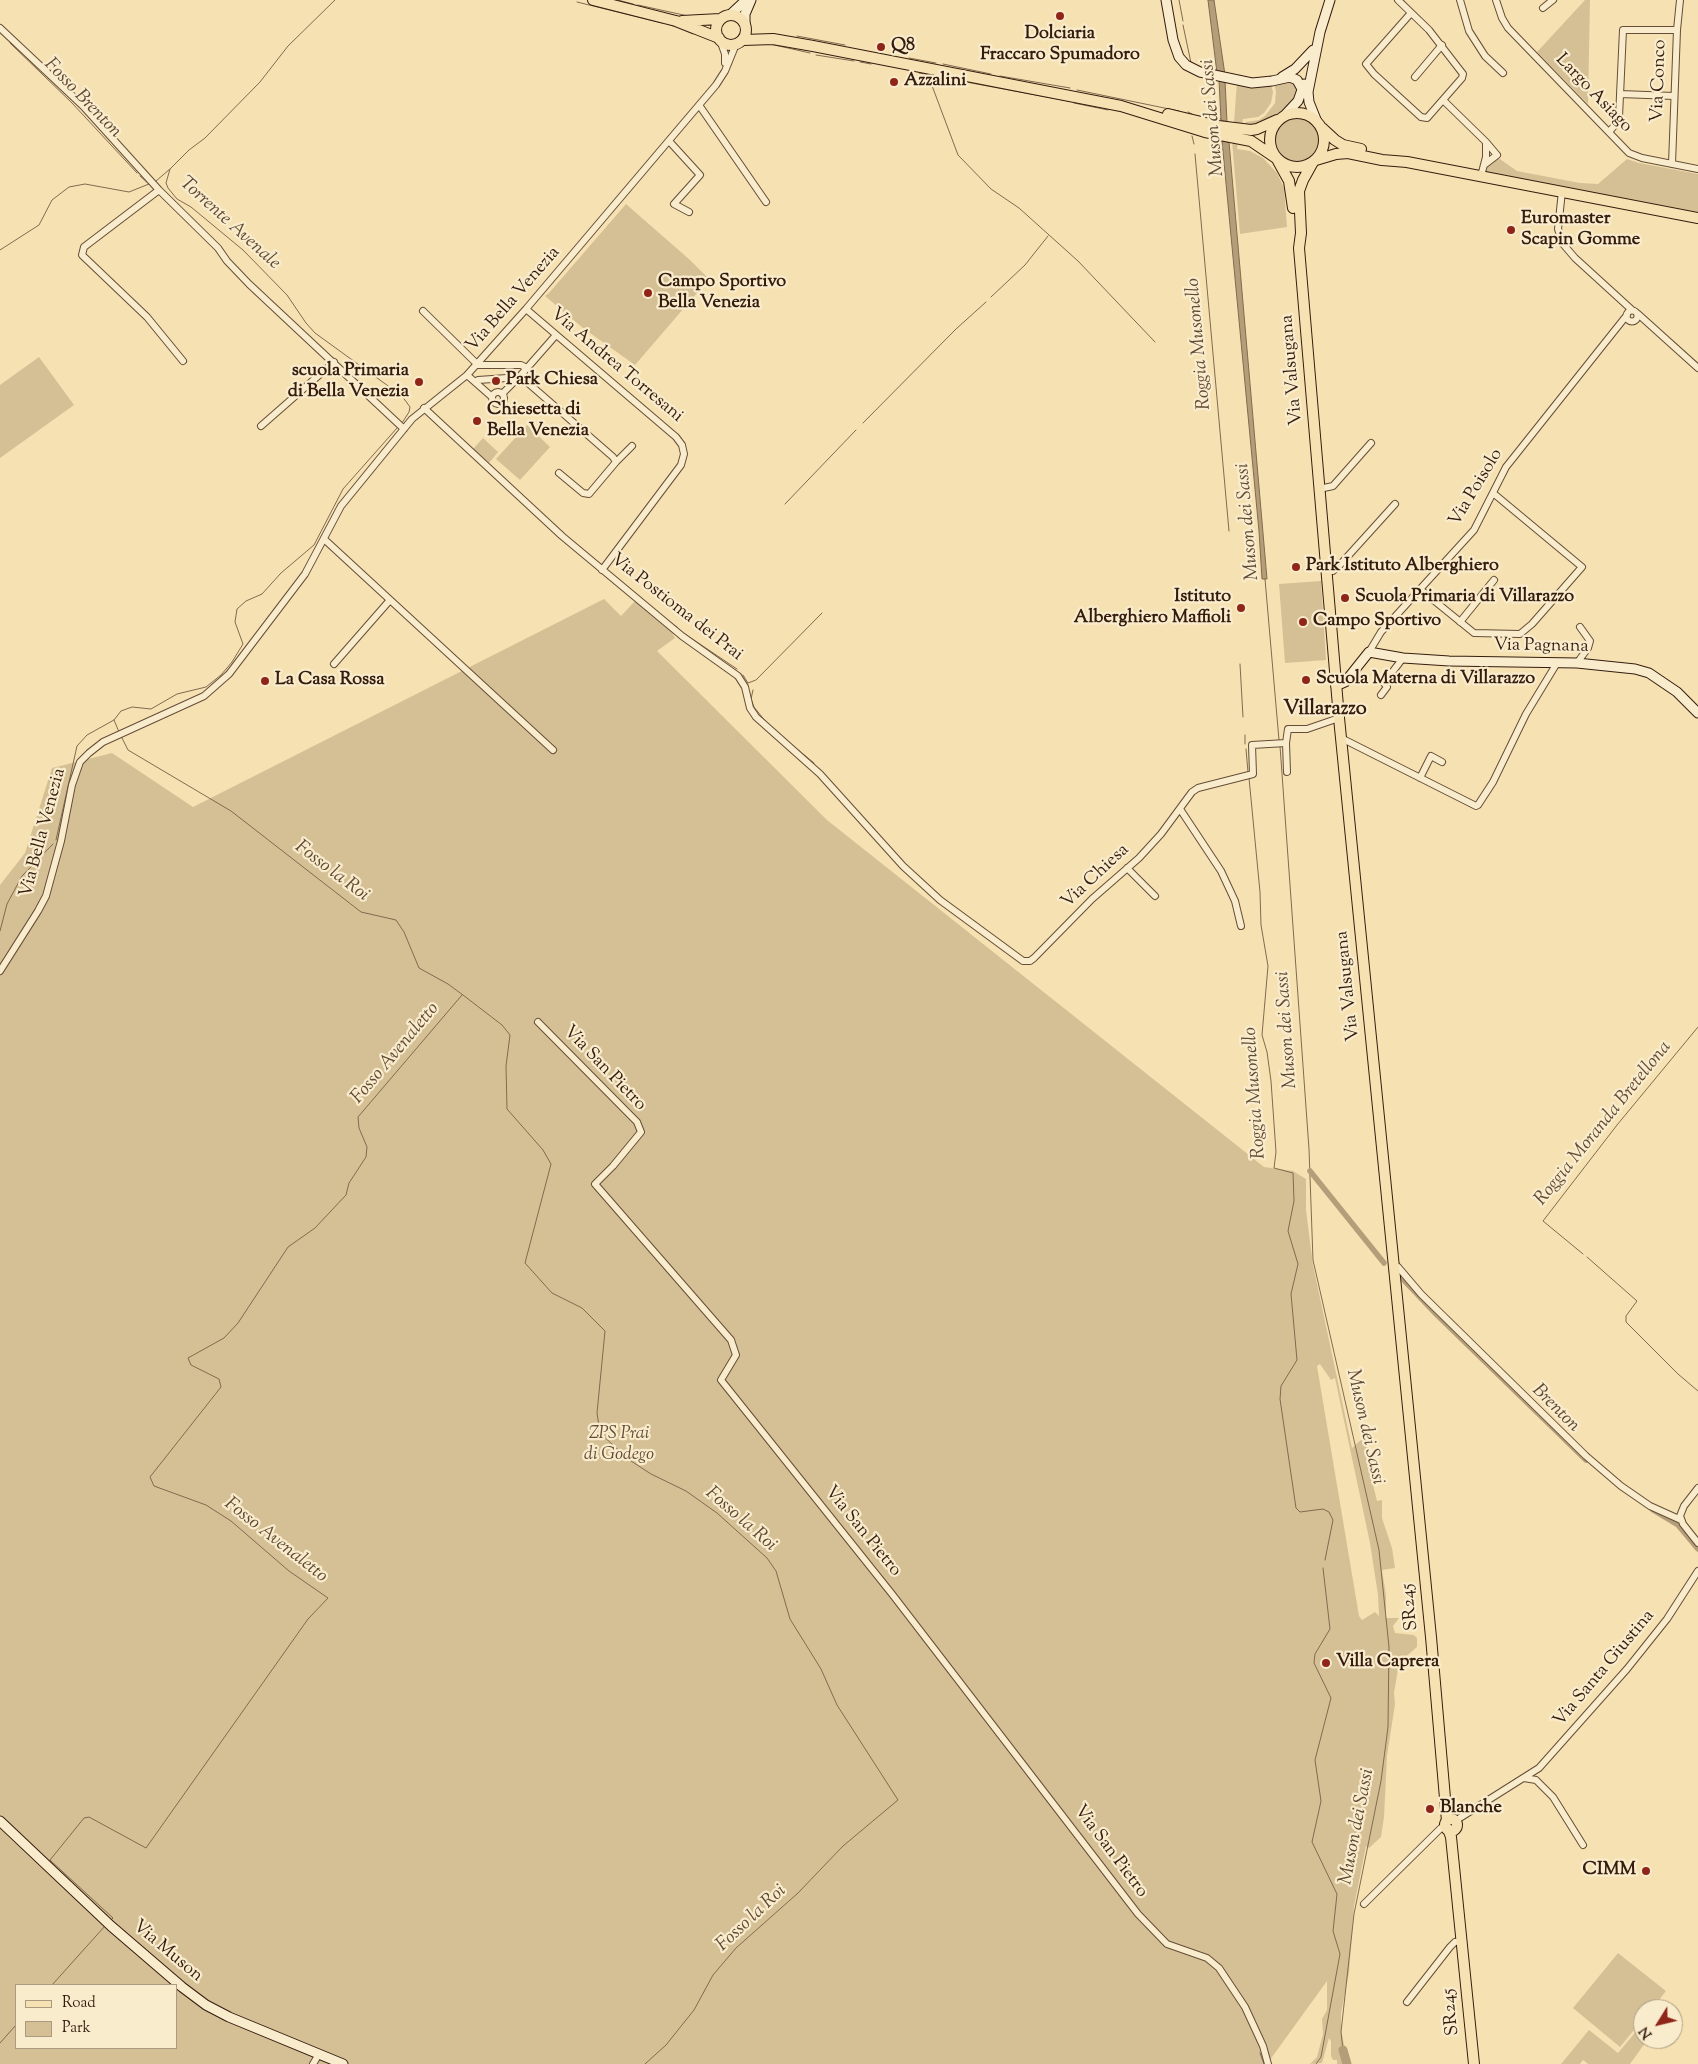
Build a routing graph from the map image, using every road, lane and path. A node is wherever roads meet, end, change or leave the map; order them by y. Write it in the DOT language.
graph roads {
  1 [pos="593,0"];
  2 [pos="746,0"];
  3 [pos="751,0"];
  4 [pos="1166,0"];
  5 [pos="1330,0"];
  6 [pos="1398,0"];
  7 [pos="1460,0"];
  8 [pos="1496,0"];
  9 [pos="1552,0"];
  10 [pos="1680,0"];
  11 [pos="1543,8"];
  12 [pos="1411,13"];
  13 [pos="731,14"];
  14 [pos="720,19"];
  15 [pos="676,21"];
  16 [pos="746,25"];
  17 [pos="0,28"];
  18 [pos="1676,30"];
  19 [pos="1320,32"];
  20 [pos="720,39"];
  21 [pos="773,39"];
  22 [pos="740,42"];
  23 [pos="1442,45"];
  24 [pos="1313,50"];
  25 [pos="1295,69"];
  26 [pos="1503,73"];
  27 [pos="723,74"];
  28 [pos="1306,75"];
  29 [pos="1415,78"];
  30 [pos="1277,80"];
  31 [pos="1302,89"];
  32 [pos="1620,94"];
  33 [pos="1674,96"];
  34 [pos="1308,98"];
  35 [pos="1443,100"];
  36 [pos="699,105"];
  37 [pos="1283,117"];
  38 [pos="1319,125"];
  39 [pos="1608,132"];
  40 [pos="1233,133"];
  41 [pos="669,141"];
  42 [pos="1486,142"];
  43 [pos="1277,159"];
  44 [pos="1315,161"];
  45 [pos="1408,162"];
  46 [pos="1672,164"];
  47 [pos="1698,169"];
  48 [pos="1482,171"];
  49 [pos="159,190"];
  50 [pos="1562,191"];
  51 [pos="766,202"];
  52 [pos="689,212"];
  53 [pos="1698,218"];
  54 [pos="1300,248"];
  55 [pos="526,309"];
  56 [pos="423,312"];
  57 [pos="1631,314"];
  58 [pos="556,335"];
  59 [pos="183,361"];
  60 [pos="334,362"];
  61 [pos="477,364"];
  62 [pos="527,368"];
  63 [pos="1698,368"];
  64 [pos="466,375"];
  65 [pos="518,379"];
  66 [pos="475,382"];
  67 [pos="502,394"];
  68 [pos="492,397"];
  69 [pos="424,408"];
  70 [pos="261,426"];
  71 [pos="401,427"];
  72 [pos="1371,443"];
  73 [pos="632,446"];
  74 [pos="616,462"];
  75 [pos="559,473"];
  76 [pos="1319,489"];
  77 [pos="1493,493"];
  78 [pos="1395,504"];
  79 [pos="324,539"];
  80 [pos="602,570"];
  81 [pos="1326,571"];
  82 [pos="1494,580"];
  83 [pos="1421,590"];
  84 [pos="390,600"];
  85 [pos="1460,622"];
  86 [pos="1580,627"];
  87 [pos="1369,652"];
  88 [pos="1403,658"];
  89 [pos="1557,663"];
  90 [pos="1577,663"];
  91 [pos="334,664"];
  92 [pos="1336,686"];
  93 [pos="1381,695"];
  94 [pos="1698,713"];
  95 [pos="1338,718"];
  96 [pos="1341,738"];
  97 [pos="1280,744"];
  98 [pos="553,750"];
  99 [pos="1442,762"];
  100 [pos="1287,772"];
  101 [pos="1420,778"];
  102 [pos="1180,809"];
  103 [pos="1127,868"];
  104 [pos="1155,896"];
  105 [pos="1241,926"];
  106 [pos="1026,962"];
  107 [pos="0,971"];
  108 [pos="538,1022"];
  109 [pos="1393,1266"];
  110 [pos="1406,1398"];
  111 [pos="1698,1488"];
  112 [pos="1677,1519"];
  113 [pos="1698,1543"];
  114 [pos="1698,1571"];
  115 [pos="1524,1778"];
  116 [pos="0,1821"];
  117 [pos="1450,1825"];
  118 [pos="1583,1845"];
  119 [pos="1364,1904"];
  120 [pos="1461,1941"];
  121 [pos="1407,2002"];
  122 [pos="319,2054"];
  123 [pos="313,2064"];
  124 [pos="343,2064"];
  125 [pos="1268,2064"];
  126 [pos="1474,2064"];
  1 -- 15 [label="main road"];
  2 -- 13 [label="street"];
  3 -- 16 [label="street"];
  4 -- 30 [label="street"];
  5 -- 19 [label="street"];
  6 -- 12 [label="street"];
  7 -- 26 [label="street"];
  8 -- 39 [label="street, Largo Asiago"];
  9 -- 11 [label="street"];
  10 -- 18 [label="street, Via Conco"];
  12 -- 23 [label="street"];
  12 -- 35 [label="street"];
  13 -- 14 [label="main road"];
  13 -- 16 [label="main road"];
  14 -- 15 [label="main road"];
  14 -- 20 [label="main road"];
  15 -- 20 [label="main road"];
  16 -- 21 [label="main road"];
  16 -- 22 [label="main road"];
  17 -- 49 [label="street"];
  18 -- 32 [label="street"];
  18 -- 33 [label="street, Via Conco"];
  19 -- 24 [label="street"];
  19 -- 34 [label="street"];
  20 -- 22 [label="main road"];
  20 -- 27 [label="street"];
  21 -- 22 [label="main road"];
  21 -- 40 [label="main road"];
  22 -- 27 [label="street, Via Bella Venezia"];
  23 -- 29 [label="street"];
  23 -- 35 [label="street"];
  24 -- 25 [label="street"];
  24 -- 28 [label="street"];
  25 -- 28 [label="street"];
  25 -- 30 [label="street"];
  27 -- 36 [label="street, Via Bella Venezia"];
  28 -- 31 [label="street"];
  28 -- 34 [label="street"];
  30 -- 31 [label="street"];
  31 -- 37 [label="street"];
  32 -- 33 [label="street"];
  32 -- 39 [label="street"];
  33 -- 46 [label="street, Via Conco"];
  34 -- 38 [label="street"];
  35 -- 42 [label="street"];
  36 -- 41 [label="street, Via Bella Venezia"];
  36 -- 51 [label="street"];
  37 -- 38 [label="main road"];
  37 -- 40 [label="main road"];
  37 -- 43 [label="main road"];
  38 -- 44 [label="main road"];
  38 -- 45 [label="main road"];
  39 -- 46 [label="street, Largo Asiago"];
  40 -- 43 [label="main road"];
  41 -- 52 [label="street"];
  41 -- 55 [label="street, Via Bella Venezia"];
  42 -- 48 [label="street"];
  42 -- 48 [label="street"];
  43 -- 44 [label="main road"];
  43 -- 54 [label="main road, Via Valsugana / SR245"];
  44 -- 45 [label="main road"];
  44 -- 54 [label="main road, Via Valsugana / SR245"];
  45 -- 48 [label="main road"];
  46 -- 47 [label="street, Largo Asiago"];
  48 -- 50 [label="main road"];
  49 -- 59 [label="street"];
  49 -- 60 [label="street"];
  50 -- 53 [label="main road"];
  50 -- 57 [label="street"];
  54 -- 76 [label="main road, Via Valsugana / SR245"];
  55 -- 58 [label="street, Via Andrea Torresani"];
  55 -- 61 [label="street, Via Bella Venezia"];
  56 -- 61 [label="street"];
  57 -- 63 [label="street"];
  57 -- 77 [label="street, Via Poisolo"];
  58 -- 62 [label="street"];
  58 -- 80 [label="street, Via Andrea Torresani"];
  60 -- 70 [label="street"];
  60 -- 71 [label="street"];
  61 -- 62 [label="street"];
  61 -- 64 [label="street, Via Bella Venezia"];
  62 -- 65 [label="street"];
  64 -- 66 [label="street"];
  64 -- 69 [label="street, Via Bella Venezia"];
  65 -- 66 [label="street"];
  65 -- 67 [label="street"];
  65 -- 74 [label="street"];
  66 -- 68 [label="street"];
  67 -- 68 [label="street"];
  67 -- 68 [label="street"];
  69 -- 71 [label="street, Via Bella Venezia"];
  69 -- 80 [label="street, Via Postioma dei Prai"];
  71 -- 79 [label="street, Via Bella Venezia"];
  72 -- 76 [label="street"];
  73 -- 74 [label="street"];
  74 -- 75 [label="street"];
  76 -- 81 [label="main road, Via Valsugana / SR245"];
  77 -- 83 [label="street, Via Poisolo"];
  77 -- 85 [label="street"];
  78 -- 81 [label="street"];
  79 -- 84 [label="street"];
  79 -- 107 [label="street, Via Bella Venezia"];
  80 -- 106 [label="street, Via Postioma dei Prai"];
  81 -- 92 [label="main road, Via Valsugana / SR245"];
  82 -- 85 [label="street"];
  83 -- 85 [label="street"];
  83 -- 87 [label="street, Via Poisolo"];
  84 -- 91 [label="street"];
  84 -- 98 [label="street"];
  86 -- 90 [label="street"];
  87 -- 88 [label="street, Via Pagnana"];
  87 -- 92 [label="street, Via Poisolo"];
  88 -- 89 [label="street, Via Pagnana"];
  88 -- 93 [label="street"];
  89 -- 90 [label="street, Via Pagnana"];
  89 -- 101 [label="street"];
  90 -- 94 [label="street, Via Pagnana"];
  92 -- 95 [label="main road, Via Valsugana / SR245"];
  95 -- 96 [label="main road, Via Valsugana / SR245"];
  95 -- 97 [label="street"];
  96 -- 101 [label="street"];
  96 -- 109 [label="main road, Via Valsugana / SR245"];
  97 -- 100 [label="street"];
  97 -- 102 [label="street, Via Chiesa"];
  99 -- 101 [label="street"];
  102 -- 103 [label="street, Via Chiesa"];
  102 -- 105 [label="street"];
  103 -- 104 [label="street"];
  103 -- 106 [label="street, Via Chiesa"];
  108 -- 125 [label="street, Via San Pietro"];
  109 -- 110 [label="main road, Via Valsugana / SR245"];
  109 -- 112 [label="street"];
  110 -- 117 [label="main road, SR245 / SR245"];
  111 -- 112 [label="street"];
  112 -- 113 [label="street"];
  114 -- 115 [label="street, Via Santa Giustina"];
  115 -- 117 [label="street, Via Santa Giustina"];
  115 -- 118 [label="street"];
  116 -- 122 [label="street, Via Muson"];
  117 -- 119 [label="street, Via Santa Giustina"];
  117 -- 120 [label="main road, SR245 / SR245"];
  120 -- 121 [label="street"];
  120 -- 126 [label="main road, SR245 / SR245"];
  122 -- 123 [label="street"];
  122 -- 124 [label="street, Via Muson"];
}
